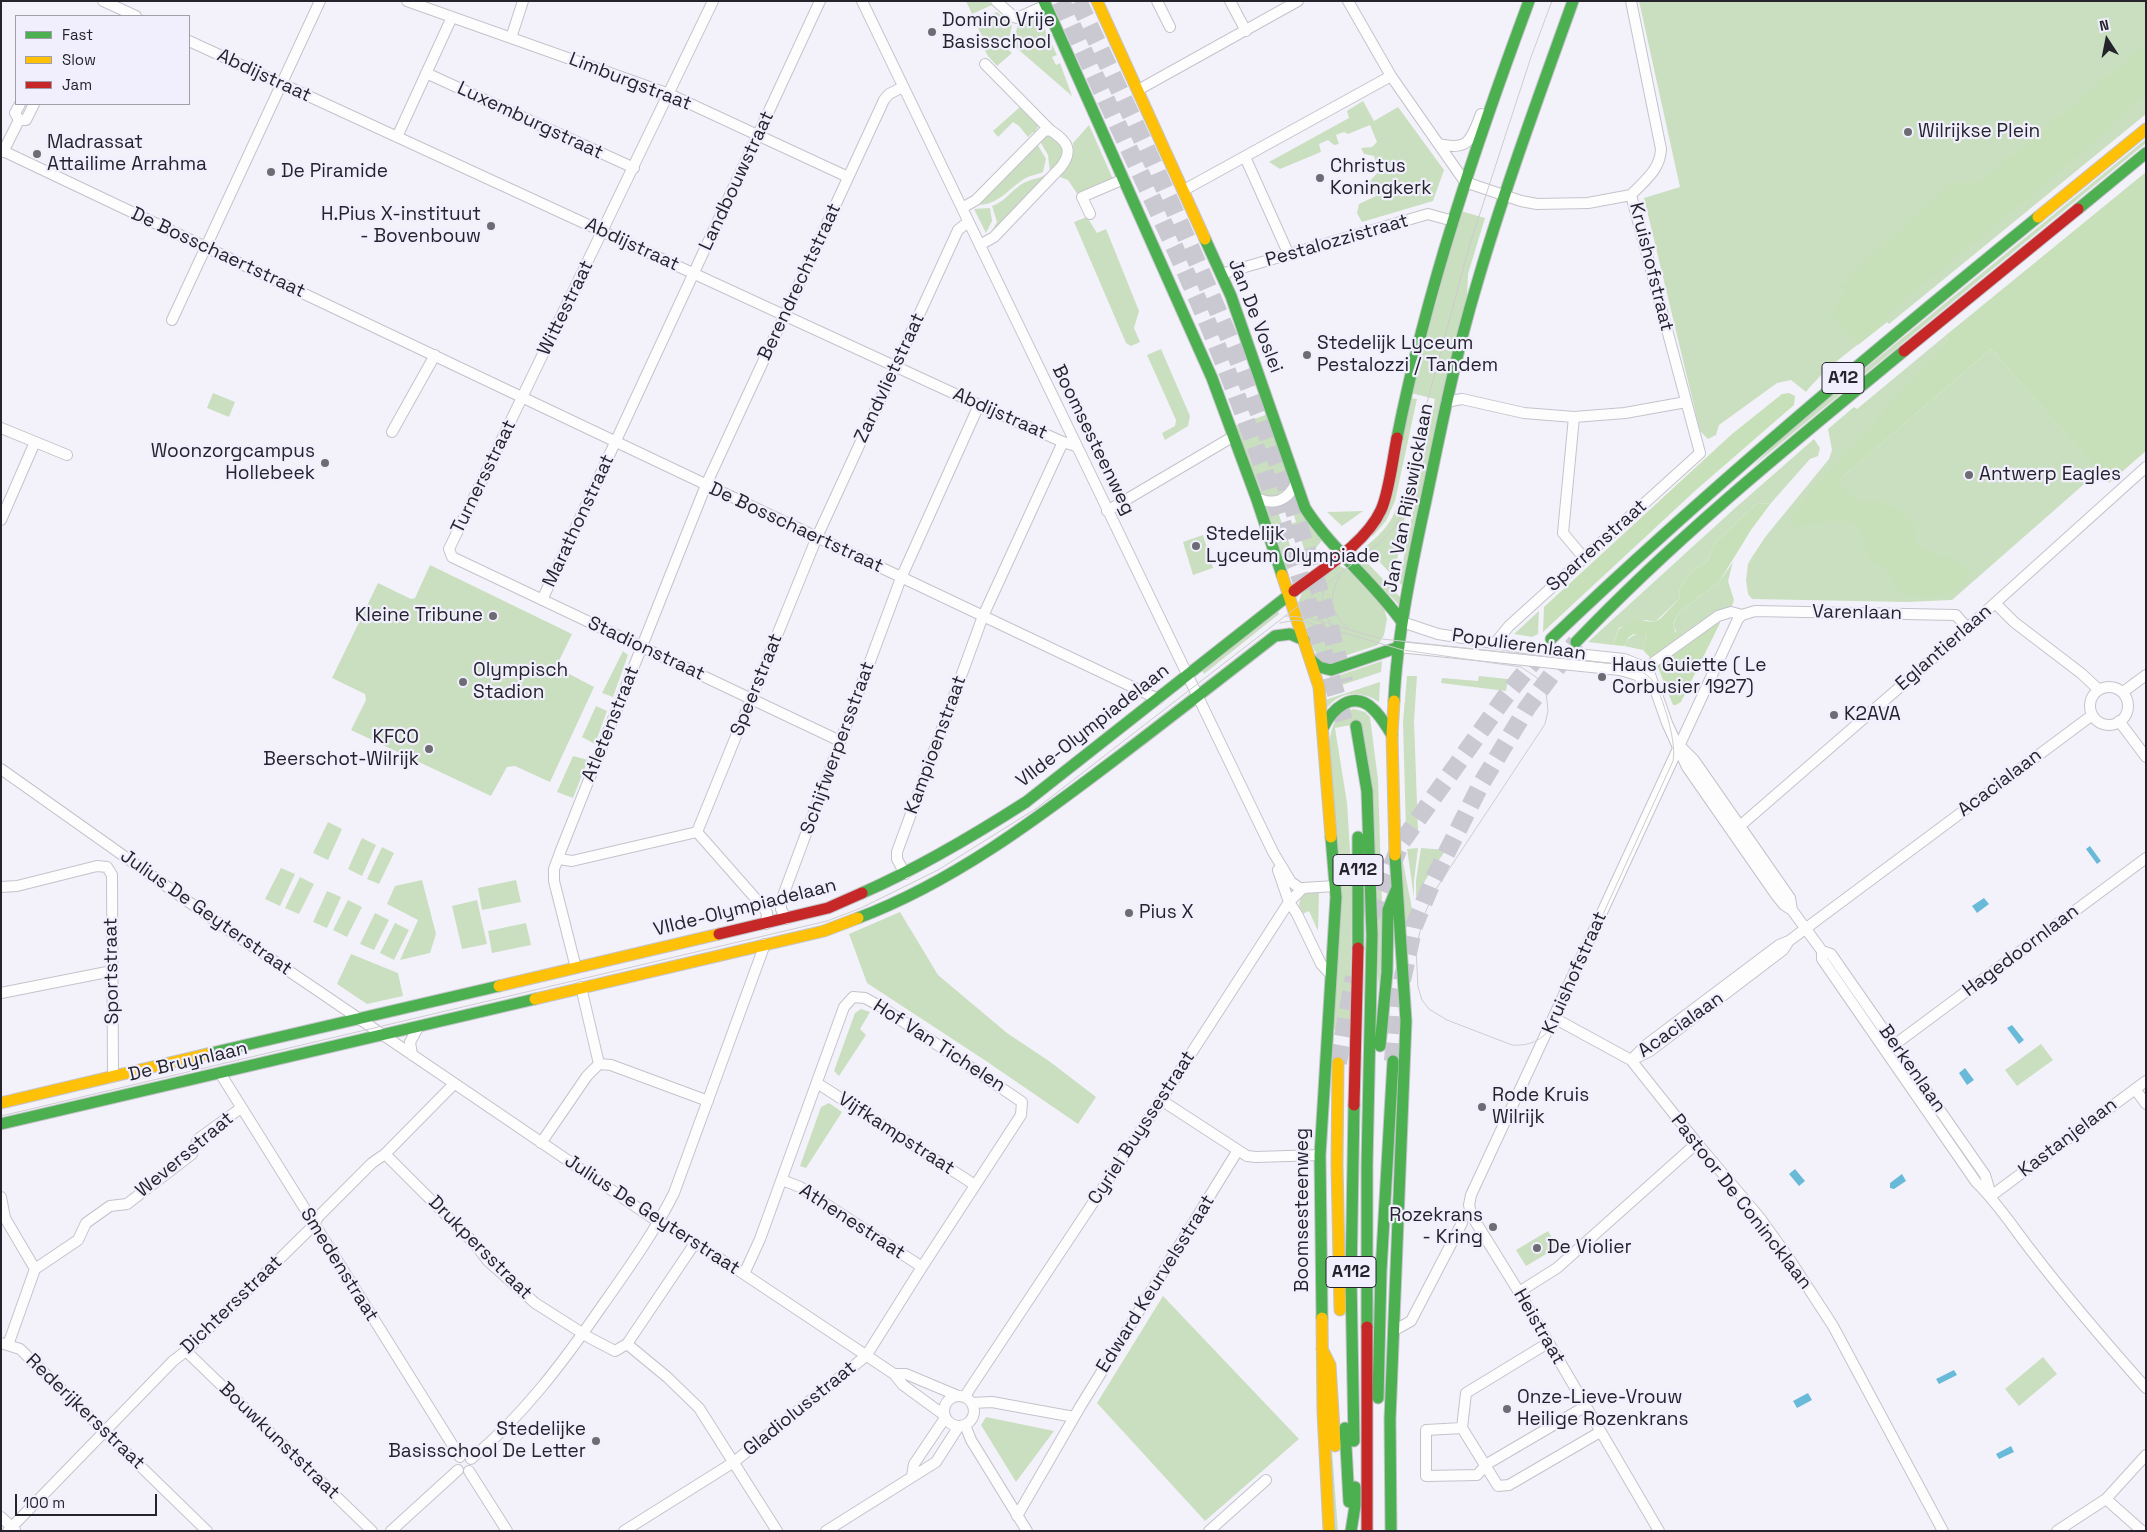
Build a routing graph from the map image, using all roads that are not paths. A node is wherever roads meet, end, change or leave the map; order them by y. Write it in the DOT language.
graph roads {
  1 [pos="103,1"];
  2 [pos="320,1"];
  3 [pos="408,1"];
  4 [pos="523,1"];
  5 [pos="713,1"];
  6 [pos="820,1"];
  7 [pos="862,1"];
  8 [pos="996,1"];
  9 [pos="1158,1"];
  10 [pos="1230,1"];
  11 [pos="1298,1"];
  12 [pos="1348,1"];
  13 [pos="1530,1"];
  14 [pos="1573,1"];
  15 [pos="1631,1"];
  16 [pos="1100,2"];
  17 [pos="1045,3"];
  18 [pos="134,15"];
  19 [pos="452,17"];
  20 [pos="1170,26"];
  21 [pos="1246,31"];
  22 [pos="511,38"];
  23 [pos="190,41"];
  24 [pos="986,64"];
  25 [pos="426,73"];
  26 [pos="1391,76"];
  27 [pos="282,84"];
  28 [pos="903,87"];
  29 [pos="1138,90"];
  30 [pos="668,94"];
  31 [pos="19,105"];
  32 [pos="34,105"];
  33 [pos="1489,109"];
  34 [pos="19,120"];
  35 [pos="2146,129"];
  36 [pos="1050,130"];
  37 [pos="758,136"];
  38 [pos="397,137"];
  39 [pos="1439,144"];
  40 [pos="2,151"];
  41 [pos="2146,153"];
  42 [pos="1245,157"];
  43 [pos="634,168"];
  44 [pos="848,177"];
  45 [pos="1124,179"];
  46 [pos="1465,182"];
  47 [pos="1184,190"];
  48 [pos="1503,195"];
  49 [pos="1631,195"];
  50 [pos="962,208"];
  51 [pos="1090,214"];
  52 [pos="1453,221"];
  53 [pos="968,222"];
  54 [pos="603,231"];
  55 [pos="980,245"];
  56 [pos="206,247"];
  57 [pos="1289,255"];
  58 [pos="694,274"];
  59 [pos="1221,274"];
  60 [pos="784,315"];
  61 [pos="172,320"];
  62 [pos="435,355"];
  63 [pos="896,367"];
  64 [pos="523,397"];
  65 [pos="1446,402"];
  66 [pos="1686,402"];
  67 [pos="979,405"];
  68 [pos="1574,417"];
  69 [pos="1,428"];
  70 [pos="392,432"];
  71 [pos="1234,436"];
  72 [pos="35,442"];
  73 [pos="617,442"];
  74 [pos="1063,442"];
  75 [pos="1076,446"];
  76 [pos="1700,452"];
  77 [pos="67,456"];
  78 [pos="2146,467"];
  79 [pos="1296,483"];
  80 [pos="706,485"];
  81 [pos="1256,497"];
  82 [pos="1107,511"];
  83 [pos="2,518"];
  84 [pos="817,537"];
  85 [pos="1342,553"];
  86 [pos="452,557"];
  87 [pos="1584,558"];
  88 [pos="901,578"];
  89 [pos="1289,595"];
  90 [pos="542,600"];
  91 [pos="1995,603"];
  92 [pos="1742,615"];
  93 [pos="983,616"];
  94 [pos="1402,622"];
  95 [pos="1967,628"];
  96 [pos="1551,639"];
  97 [pos="1304,640"];
  98 [pos="1496,642"];
  99 [pos="1576,642"];
  100 [pos="642,647"];
  101 [pos="1399,647"];
  102 [pos="1311,660"];
  103 [pos="1654,662"];
  104 [pos="1187,675"];
  105 [pos="2146,675"];
  106 [pos="2099,690"];
  107 [pos="1655,692"];
  108 [pos="2123,692"];
  109 [pos="1197,697"];
  110 [pos="751,698"];
  111 [pos="1158,700"];
  112 [pos="2091,716"];
  113 [pos="2119,721"];
  114 [pos="1323,728"];
  115 [pos="1392,735"];
  116 [pos="840,741"];
  117 [pos="1678,745"];
  118 [pos="2146,757"];
  119 [pos="1,769"];
  120 [pos="1736,829"];
  121 [pos="697,832"];
  122 [pos="117,851"];
  123 [pos="1273,852"];
  124 [pos="2146,858"];
  125 [pos="559,859"];
  126 [pos="107,867"];
  127 [pos="905,874"];
  128 [pos="1335,886"];
  129 [pos="1,887"];
  130 [pos="1300,889"];
  131 [pos="1396,890"];
  132 [pos="781,901"];
  133 [pos="1289,902"];
  134 [pos="763,907"];
  135 [pos="786,919"];
  136 [pos="766,924"];
  137 [pos="1806,928"];
  138 [pos="765,944"];
  139 [pos="1822,951"];
  140 [pos="576,968"];
  141 [pos="112,971"];
  142 [pos="1331,975"];
  143 [pos="581,987"];
  144 [pos="1,993"];
  145 [pos="360,1018"];
  146 [pos="1554,1018"];
  147 [pos="419,1026"];
  148 [pos="382,1034"];
  149 [pos="1896,1044"];
  150 [pos="1886,1051"];
  151 [pos="412,1055"];
  152 [pos="1631,1060"];
  153 [pos="1392,1061"];
  154 [pos="1338,1063"];
  155 [pos="599,1064"];
  156 [pos="220,1073"];
  157 [pos="113,1077"];
  158 [pos="2146,1081"];
  159 [pos="817,1083"];
  160 [pos="454,1084"];
  161 [pos="2134,1089"];
  162 [pos="1161,1100"];
  163 [pos="708,1101"];
  164 [pos="1,1103"];
  165 [pos="2146,1104"];
  166 [pos="1370,1106"];
  167 [pos="241,1108"];
  168 [pos="1,1124"];
  169 [pos="1697,1143"];
  170 [pos="541,1144"];
  171 [pos="1238,1150"];
  172 [pos="384,1154"];
  173 [pos="1320,1155"];
  174 [pos="782,1180"];
  175 [pos="975,1185"];
  176 [pos="1991,1196"];
  177 [pos="1,1197"];
  178 [pos="1470,1200"];
  179 [pos="3,1211"];
  180 [pos="660,1223"];
  181 [pos="1462,1223"];
  182 [pos="314,1225"];
  183 [pos="695,1243"];
  184 [pos="922,1267"];
  185 [pos="35,1269"];
  186 [pos="744,1274"];
  187 [pos="1519,1292"];
  188 [pos="1393,1331"];
  189 [pos="583,1334"];
  190 [pos="1548,1343"];
  191 [pos="5,1344"];
  192 [pos="627,1344"];
  193 [pos="1322,1349"];
  194 [pos="186,1352"];
  195 [pos="866,1356"];
  196 [pos="894,1374"];
  197 [pos="2146,1388"];
  198 [pos="964,1398"];
  199 [pos="1586,1406"];
  200 [pos="945,1417"];
  201 [pos="1074,1417"];
  202 [pos="962,1425"];
  203 [pos="1462,1428"];
  204 [pos="104,1431"];
  205 [pos="1600,1432"];
  206 [pos="2146,1455"];
  207 [pos="460,1457"];
  208 [pos="471,1459"];
  209 [pos="734,1462"];
  210 [pos="1486,1464"];
  211 [pos="458,1470"];
  212 [pos="469,1471"];
  213 [pos="912,1476"];
  214 [pos="1266,1480"];
  215 [pos="2106,1498"];
  216 [pos="1017,1516"];
  217 [pos="1,1517"];
  218 [pos="832,1529"];
  219 [pos="12,1530"];
  220 [pos="207,1531"];
  221 [pos="372,1531"];
  222 [pos="391,1531"];
  223 [pos="506,1531"];
  224 [pos="624,1531"];
  225 [pos="777,1531"];
  226 [pos="1027,1531"];
  227 [pos="1208,1531"];
  228 [pos="1329,1531"];
  229 [pos="1351,1531"];
  230 [pos="1367,1531"];
  231 [pos="1377,1531"];
  232 [pos="1391,1531"];
  233 [pos="1659,1531"];
  234 [pos="1943,1531"];
  235 [pos="2057,1531"];
  236 [pos="2142,1531"];
  1 -- 18 [label="street"];
  2 -- 27 [label="street"];
  3 -- 19 [label="street, Limburgstraat"];
  4 -- 22 [label="street"];
  5 -- 30 [label="street, Wittestraat"];
  6 -- 37 [label="street, Landbouwstraat"];
  7 -- 28 [label="street, Boomsesteenweg"];
  8 -- 17 [label="street"];
  9 -- 20 [label="street"];
  10 -- 21 [label="street"];
  11 -- 21 [label="street"];
  12 -- 26 [label="street"];
  13 -- 33 [label="main road, Jan Van Rijswijcklaan"];
  14 -- 48 [label="main road, Jan Van Rijswijcklaan"];
  15 -- 49 [label="street, Kruishofstraat"];
  16 -- 29 [label="main road, Jan De Voslei"];
  17 -- 45 [label="main road"];
  19 -- 22 [label="street, Limburgstraat"];
  19 -- 25 [label="street"];
  21 -- 29 [label="street"];
  22 -- 30 [label="street, Limburgstraat"];
  23 -- 27 [label="street, Abdijstraat"];
  24 -- 36 [label="street"];
  25 -- 38 [label="street"];
  25 -- 43 [label="street, Luxemburgstraat"];
  26 -- 39 [label="street"];
  26 -- 42 [label="street"];
  27 -- 38 [label="street, Abdijstraat"];
  27 -- 56 [label="street"];
  28 -- 44 [label="street, Berendrechtstraat"];
  28 -- 50 [label="street, Boomsesteenweg"];
  29 -- 47 [label="main road, Jan De Voslei"];
  30 -- 37 [label="street, Limburgstraat"];
  30 -- 43 [label="street, Wittestraat"];
  31 -- 34 [label="street"];
  32 -- 34 [label="street"];
  33 -- 39 [label="street, Jan Van Rijswijcklaan"];
  33 -- 46 [label="main road, Jan Van Rijswijcklaan"];
  34 -- 40 [label="street"];
  35 -- 96 [label="main road, A12"];
  36 -- 50 [label="street"];
  36 -- 55 [label="street"];
  37 -- 44 [label="street, Limburgstraat"];
  37 -- 58 [label="street, Landbouwstraat"];
  38 -- 54 [label="street, Abdijstraat"];
  39 -- 46 [label="street"];
  40 -- 56 [label="street, De Bosschaertstraat"];
  41 -- 99 [label="main road, A12"];
  42 -- 47 [label="street"];
  42 -- 57 [label="street"];
  43 -- 54 [label="street, Wittestraat"];
  44 -- 60 [label="street, Berendrechtstraat"];
  45 -- 51 [label="street"];
  45 -- 71 [label="main road"];
  46 -- 48 [label="street"];
  46 -- 52 [label="main road, Jan Van Rijswijcklaan"];
  47 -- 59 [label="main road, Jan De Voslei"];
  48 -- 49 [label="street"];
  48 -- 65 [label="main road, Jan Van Rijswijcklaan"];
  49 -- 66 [label="street, Kruishofstraat"];
  50 -- 53 [label="street, Boomsesteenweg"];
  52 -- 57 [label="street, Pestalozzistraat"];
  52 -- 85 [label="main road, Jan Van Rijswijcklaan"];
  53 -- 55 [label="street, Boomsesteenweg"];
  53 -- 63 [label="street, Zandvlietstraat"];
  54 -- 58 [label="street, Abdijstraat"];
  54 -- 64 [label="street, Wittestraat"];
  55 -- 75 [label="street, Boomsesteenweg"];
  56 -- 61 [label="street"];
  56 -- 62 [label="street, De Bosschaertstraat"];
  57 -- 59 [label="street, Pestalozzistraat"];
  58 -- 60 [label="street, Abdijstraat"];
  58 -- 73 [label="street, Landbouwstraat"];
  59 -- 79 [label="main road, Jan De Voslei"];
  60 -- 63 [label="street, Abdijstraat"];
  60 -- 80 [label="street, Berendrechtstraat"];
  62 -- 64 [label="street, De Bosschaertstraat"];
  62 -- 70 [label="street"];
  63 -- 67 [label="street, Abdijstraat"];
  63 -- 84 [label="street, Zandvlietstraat"];
  64 -- 73 [label="street, De Bosschaertstraat"];
  64 -- 86 [label="street, Turnersstraat"];
  65 -- 68 [label="street"];
  65 -- 94 [label="main road, Jan Van Rijswijcklaan"];
  66 -- 68 [label="street"];
  66 -- 76 [label="street, Kruishofstraat"];
  67 -- 74 [label="street, Abdijstraat"];
  67 -- 88 [label="street, Schijfwerpersstraat"];
  68 -- 87 [label="street"];
  69 -- 72 [label="street"];
  71 -- 81 [label="main road"];
  71 -- 82 [label="street"];
  72 -- 77 [label="street"];
  72 -- 83 [label="street"];
  73 -- 80 [label="street, De Bosschaertstraat"];
  73 -- 90 [label="street, Marathonstraat"];
  74 -- 75 [label="street, Abdijstraat"];
  74 -- 93 [label="street, Kampioenstraat"];
  75 -- 82 [label="street, Boomsesteenweg"];
  76 -- 87 [label="street, Sparrenstraat"];
  78 -- 91 [label="street, Eglantierlaan"];
  79 -- 81 [label="street"];
  79 -- 85 [label="main road, Jan De Voslei"];
  80 -- 84 [label="street, De Bosschaertstraat"];
  80 -- 100 [label="street, Atletenstraat"];
  81 -- 89 [label="main road"];
  82 -- 104 [label="street, Boomsesteenweg"];
  84 -- 88 [label="street, De Bosschaertstraat"];
  84 -- 110 [label="street, Speerstraat"];
  85 -- 89 [label="main road, Jan Van Rijswijcklaan"];
  85 -- 94 [label="main road, Jan De Voslei"];
  86 -- 90 [label="street, Stadionstraat"];
  87 -- 98 [label="street, Sparrenstraat"];
  88 -- 93 [label="street, De Bosschaertstraat"];
  88 -- 116 [label="street, Schijfwerpersstraat"];
  89 -- 97 [label="main road"];
  89 -- 104 [label="main road, VIIde-Olympiadelaan"];
  90 -- 100 [label="street, Stadionstraat"];
  91 -- 95 [label="street, Eglantierlaan"];
  91 -- 106 [label="street"];
  92 -- 95 [label="street, Varenlaan"];
  92 -- 103 [label="street"];
  92 -- 117 [label="street, Kruishofstraat"];
  93 -- 111 [label="street, De Bosschaertstraat"];
  93 -- 127 [label="street, Kampioenstraat"];
  94 -- 98 [label="street, Populierenlaan"];
  94 -- 101 [label="main road, Jan Van Rijswijcklaan"];
  95 -- 120 [label="street, Eglantierlaan"];
  97 -- 102 [label="main road"];
  97 -- 109 [label="main road, VIIde-Olympiadelaan"];
  98 -- 107 [label="street, Populierenlaan"];
  100 -- 110 [label="street, Stadionstraat"];
  100 -- 125 [label="street, Atletenstraat"];
  101 -- 102 [label="main road"];
  101 -- 107 [label="street, Populierenlaan"];
  101 -- 115 [label="main road, Jan Van Rijswijcklaan"];
  102 -- 114 [label="main road"];
  104 -- 109 [label="street, Boomsesteenweg"];
  104 -- 111 [label="main road, VIIde-Olympiadelaan"];
  105 -- 108 [label="street"];
  106 -- 108 [label="street"];
  106 -- 112 [label="street"];
  107 -- 117 [label="street"];
  108 -- 113 [label="street"];
  109 -- 123 [label="street, Boomsesteenweg"];
  109 -- 138 [label="main road, VIIde-Olympiadelaan"];
  110 -- 116 [label="street, Stadionstraat"];
  110 -- 121 [label="street, Speerstraat"];
  111 -- 127 [label="main road, VIIde-Olympiadelaan"];
  112 -- 113 [label="street"];
  112 -- 137 [label="street, Acacialaan"];
  113 -- 118 [label="street"];
  114 -- 115 [label="main road"];
  114 -- 128 [label="main road"];
  115 -- 131 [label="main road, Jan Van Rijswijcklaan"];
  116 -- 132 [label="street, Schijfwerpersstraat"];
  117 -- 120 [label="street, Berkenlaan"];
  117 -- 146 [label="street, Kruishofstraat"];
  119 -- 122 [label="street, Julius De Geyterstraat"];
  120 -- 137 [label="street, Berkenlaan"];
  121 -- 125 [label="street"];
  121 -- 134 [label="street"];
  122 -- 126 [label="street"];
  122 -- 145 [label="street, Julius De Geyterstraat"];
  123 -- 130 [label="street, Boomsesteenweg"];
  123 -- 133 [label="street"];
  124 -- 149 [label="street, Hagedoornlaan"];
  125 -- 140 [label="street, Atletenstraat"];
  126 -- 129 [label="street"];
  126 -- 141 [label="street, Sportstraat"];
  127 -- 135 [label="main road, VIIde-Olympiadelaan"];
  128 -- 130 [label="street"];
  128 -- 142 [label="main road"];
  130 -- 133 [label="street, Cyriel Buyssestraat"];
  131 -- 166 [label="main road"];
  131 -- 188 [label="main road, Jan Van Rijswijcklaan"];
  132 -- 134 [label="street"];
  132 -- 135 [label="street"];
  133 -- 142 [label="street"];
  133 -- 162 [label="street, Cyriel Buyssestraat"];
  134 -- 136 [label="street"];
  135 -- 136 [label="main road, VIIde-Olympiadelaan"];
  136 -- 140 [label="main road, VIIde-Olympiadelaan"];
  137 -- 139 [label="street, Berkenlaan"];
  137 -- 152 [label="street, Acacialaan"];
  138 -- 143 [label="main road, VIIde-Olympiadelaan"];
  138 -- 163 [label="street"];
  139 -- 149 [label="street, Berkenlaan"];
  139 -- 150 [label="street, Berkenlaan"];
  140 -- 145 [label="main road, VIIde-Olympiadelaan"];
  141 -- 144 [label="street"];
  141 -- 157 [label="street, Sportstraat"];
  142 -- 173 [label="main road, Boomsesteenweg"];
  143 -- 147 [label="main road, VIIde-Olympiadelaan"];
  143 -- 155 [label="street"];
  145 -- 148 [label="street, Julius De Geyterstraat"];
  145 -- 157 [label="main road, De Bruynlaan"];
  146 -- 152 [label="street, Pastoor De Conincklaan"];
  146 -- 178 [label="street, Kruishofstraat"];
  147 -- 148 [label="main road, VIIde-Olympiadelaan"];
  147 -- 151 [label="street"];
  148 -- 151 [label="street, Julius De Geyterstraat"];
  148 -- 156 [label="main road, De Bruynlaan"];
  149 -- 150 [label="street, Hagedoornlaan"];
  149 -- 176 [label="street, Berkenlaan"];
  150 -- 176 [label="street, Berkenlaan"];
  151 -- 160 [label="street, Julius De Geyterstraat"];
  152 -- 169 [label="street, Pastoor De Conincklaan"];
  153 -- 231 [label="main road"];
  154 -- 229 [label="main road"];
  155 -- 163 [label="street"];
  155 -- 170 [label="street"];
  156 -- 167 [label="street, Smedenstraat"];
  156 -- 168 [label="main road, De Bruynlaan"];
  157 -- 164 [label="main road, De Bruynlaan"];
  158 -- 161 [label="street, Kastanjelaan"];
  159 -- 174 [label="street, Hof Van Tichelen"];
  159 -- 175 [label="street, Vijfkampstraat"];
  159 -- 175 [label="street, Hof Van Tichelen"];
  160 -- 170 [label="street, Julius De Geyterstraat"];
  160 -- 172 [label="street, Dichtersstraat"];
  161 -- 165 [label="street"];
  161 -- 176 [label="street, Kastanjelaan"];
  162 -- 171 [label="street"];
  162 -- 198 [label="street, Cyriel Buyssestraat"];
  163 -- 180 [label="street"];
  166 -- 229 [label="main road, A112"];
  166 -- 230 [label="main road, A112"];
  167 -- 182 [label="street, Smedenstraat"];
  167 -- 185 [label="street, Weversstraat"];
  169 -- 187 [label="street"];
  169 -- 234 [label="street, Pastoor De Conincklaan"];
  170 -- 180 [label="street, Julius De Geyterstraat"];
  171 -- 173 [label="street"];
  171 -- 201 [label="street, Edward Keurvelsstraat"];
  172 -- 182 [label="street, Dichtersstraat"];
  172 -- 189 [label="street, Drukpersstraat"];
  173 -- 193 [label="main road, Boomsesteenweg"];
  174 -- 184 [label="street, Athenestraat"];
  174 -- 186 [label="street, Hof Van Tichelen"];
  175 -- 184 [label="street, Hof Van Tichelen"];
  176 -- 197 [label="street, Berkenlaan"];
  177 -- 179 [label="street"];
  178 -- 187 [label="street, Heistraat"];
  179 -- 185 [label="street"];
  180 -- 183 [label="street, Julius De Geyterstraat"];
  180 -- 189 [label="street"];
  181 -- 188 [label="street"];
  182 -- 194 [label="street, Dichtersstraat"];
  182 -- 207 [label="street, Smedenstraat"];
  183 -- 186 [label="street, Julius De Geyterstraat"];
  183 -- 192 [label="street"];
  184 -- 195 [label="street, Hof Van Tichelen"];
  185 -- 191 [label="street"];
  186 -- 195 [label="street, Julius De Geyterstraat"];
  187 -- 190 [label="street, Heistraat"];
  188 -- 232 [label="main road"];
  189 -- 192 [label="street, Drukpersstraat"];
  189 -- 208 [label="street"];
  190 -- 199 [label="street, Heistraat"];
  190 -- 203 [label="street"];
  191 -- 204 [label="street, Rederijkersstraat"];
  192 -- 209 [label="street"];
  193 -- 228 [label="main road, Boomsesteenweg"];
  193 -- 229 [label="main road"];
  194 -- 204 [label="street, Dichtersstraat"];
  194 -- 221 [label="street, Bouwkunststraat"];
  195 -- 196 [label="street, Julius De Geyterstraat"];
  195 -- 209 [label="street, Gladiolusstraat"];
  196 -- 198 [label="street, Julius De Geyterstraat"];
  196 -- 200 [label="street, Julius De Geyterstraat"];
  198 -- 200 [label="street"];
  198 -- 201 [label="street"];
  198 -- 202 [label="street"];
  199 -- 205 [label="street, Heistraat"];
  199 -- 210 [label="street"];
  200 -- 202 [label="street"];
  200 -- 213 [label="street"];
  201 -- 216 [label="street, Edward Keurvelsstraat"];
  202 -- 213 [label="street"];
  202 -- 216 [label="street"];
  203 -- 210 [label="street"];
  203 -- 210 [label="street"];
  204 -- 219 [label="street, Dichtersstraat"];
  204 -- 220 [label="street, Rederijkersstraat"];
  205 -- 210 [label="street"];
  205 -- 233 [label="street, Heistraat"];
  206 -- 215 [label="street"];
  207 -- 208 [label="street"];
  207 -- 211 [label="street"];
  208 -- 212 [label="street"];
  209 -- 224 [label="street, Gladiolusstraat"];
  209 -- 225 [label="street"];
  211 -- 212 [label="street"];
  211 -- 222 [label="street"];
  212 -- 223 [label="street"];
  213 -- 218 [label="street"];
  214 -- 227 [label="street"];
  215 -- 235 [label="street"];
  215 -- 236 [label="street"];
  216 -- 226 [label="street"];
  217 -- 219 [label="street"];
}
